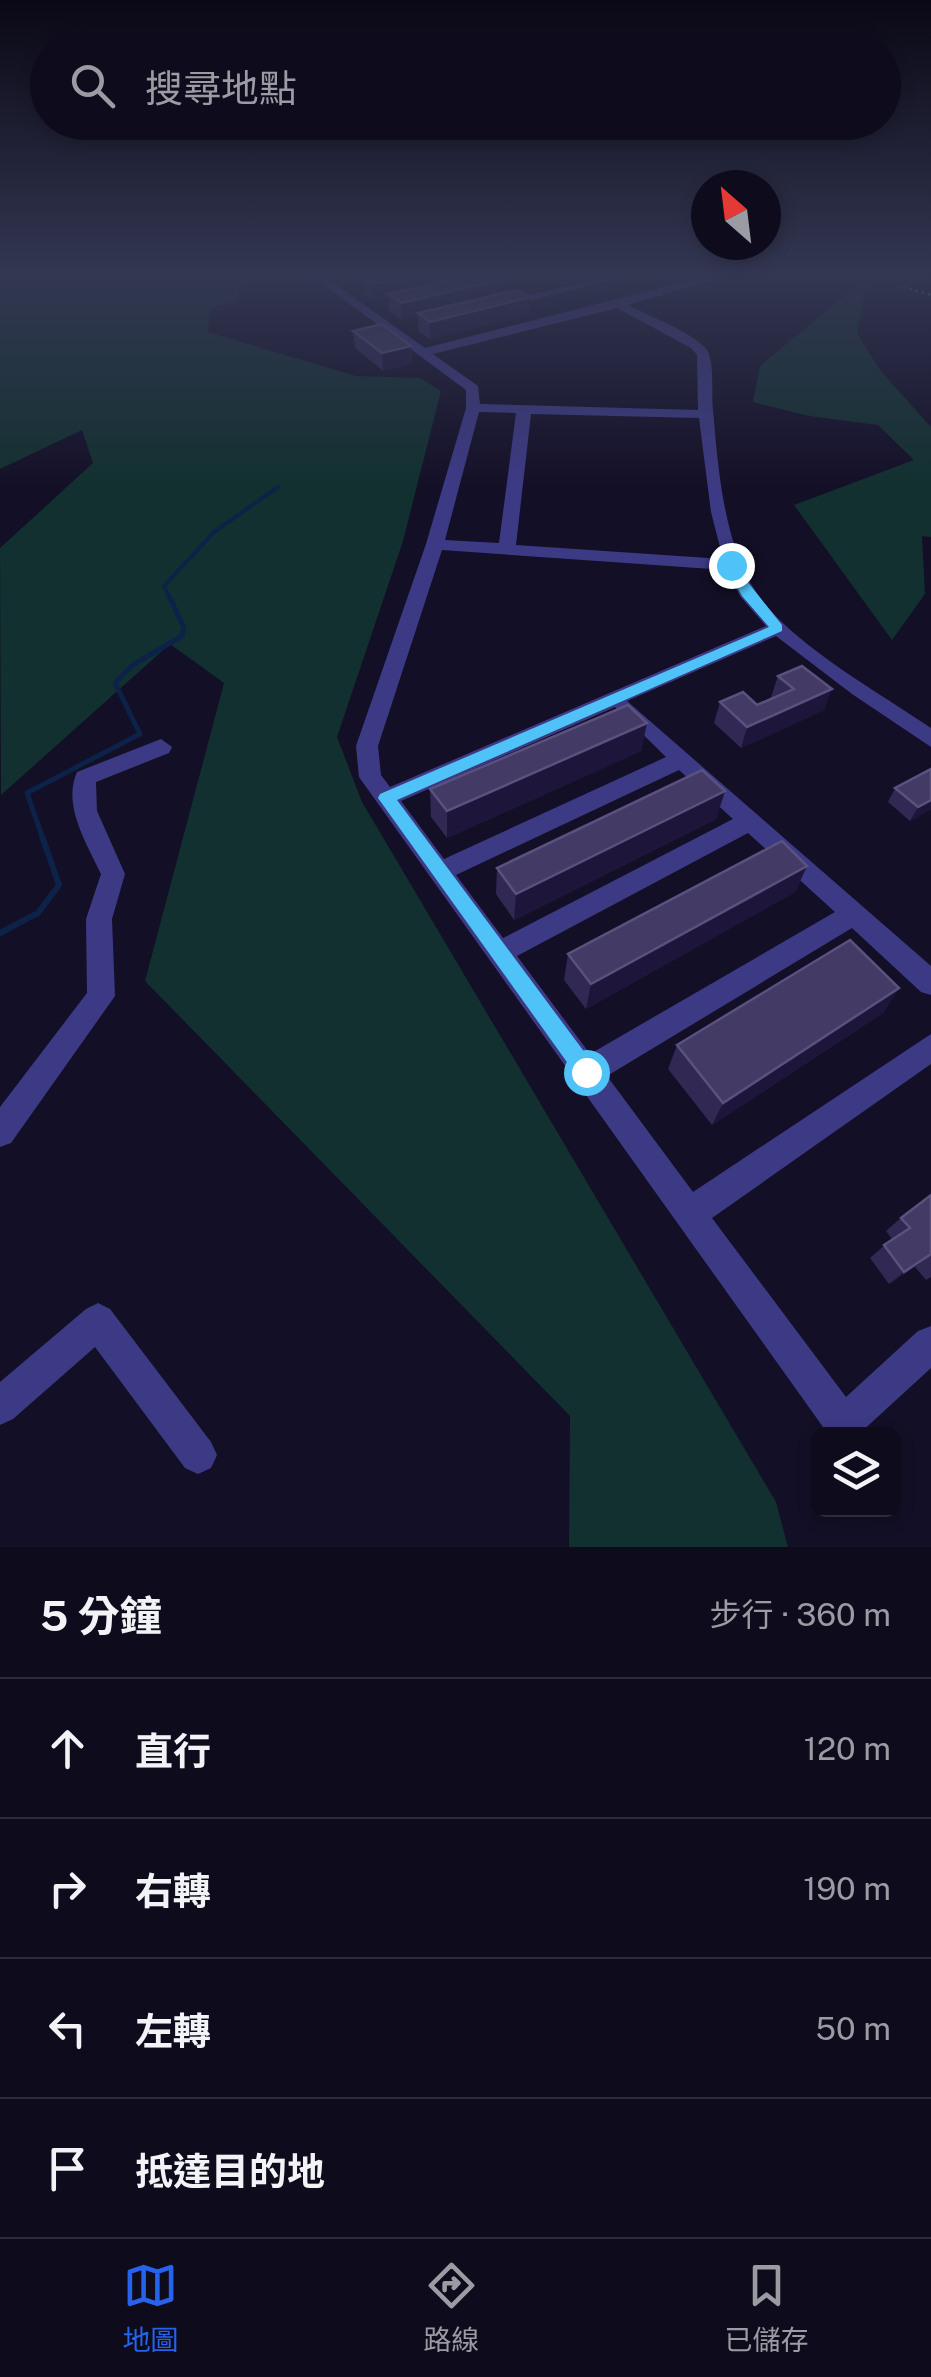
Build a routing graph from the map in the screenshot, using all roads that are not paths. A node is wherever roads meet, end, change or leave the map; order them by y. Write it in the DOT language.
graph roads {
  1 [pos="414,346"];
  2 [pos="446,346"];
  3 [pos="697,346"];
  4 [pos="422,352"];
  5 [pos="472,408"];
  6 [pos="524,409"];
  7 [pos="703,414"];
  8 [pos="435,544"];
  9 [pos="507,549"];
  10 [pos="731,565"];
  11 [pos="778,628"];
  12 [pos="615,698"];
  13 [pos="931,740"];
  14 [pos="161,748"];
  15 [pos="682,759"];
  16 [pos="386,798"];
  17 [pos="750,820"];
  18 [pos="441,871"];
  19 [pos="854,914"];
  20 [pos="500,952"];
  21 [pos="931,983"];
  22 [pos="931,1046"];
  23 [pos="586,1072"];
  24 [pos="0,1132"];
  25 [pos="690,1214"];
  26 [pos="931,1344"];
  27 [pos="0,1406"];
  28 [pos="198,1455"];
  1 -- 4 [label="street"];
  2 -- 4 [label="street"];
  3 -- 7 [label="street"];
  4 -- 5 [label="street"];
  5 -- 6 [label="street"];
  5 -- 8 [label="street"];
  6 -- 7 [label="street"];
  6 -- 9 [label="street"];
  7 -- 10 [label="street"];
  8 -- 9 [label="street"];
  8 -- 16 [label="street"];
  9 -- 10 [label="street"];
  10 -- 11 [label="street"];
  11 -- 12 [label="street"];
  11 -- 13 [label="street"];
  12 -- 15 [label="street"];
  12 -- 16 [label="street"];
  14 -- 24 [label="street"];
  15 -- 17 [label="street"];
  15 -- 18 [label="street"];
  16 -- 18 [label="street"];
  17 -- 19 [label="street"];
  17 -- 20 [label="street"];
  18 -- 20 [label="street"];
  19 -- 21 [label="street"];
  19 -- 23 [label="street"];
  20 -- 23 [label="street"];
  22 -- 25 [label="street"];
  23 -- 25 [label="street"];
  25 -- 26 [label="street"];
  27 -- 28 [label="street"];
}
